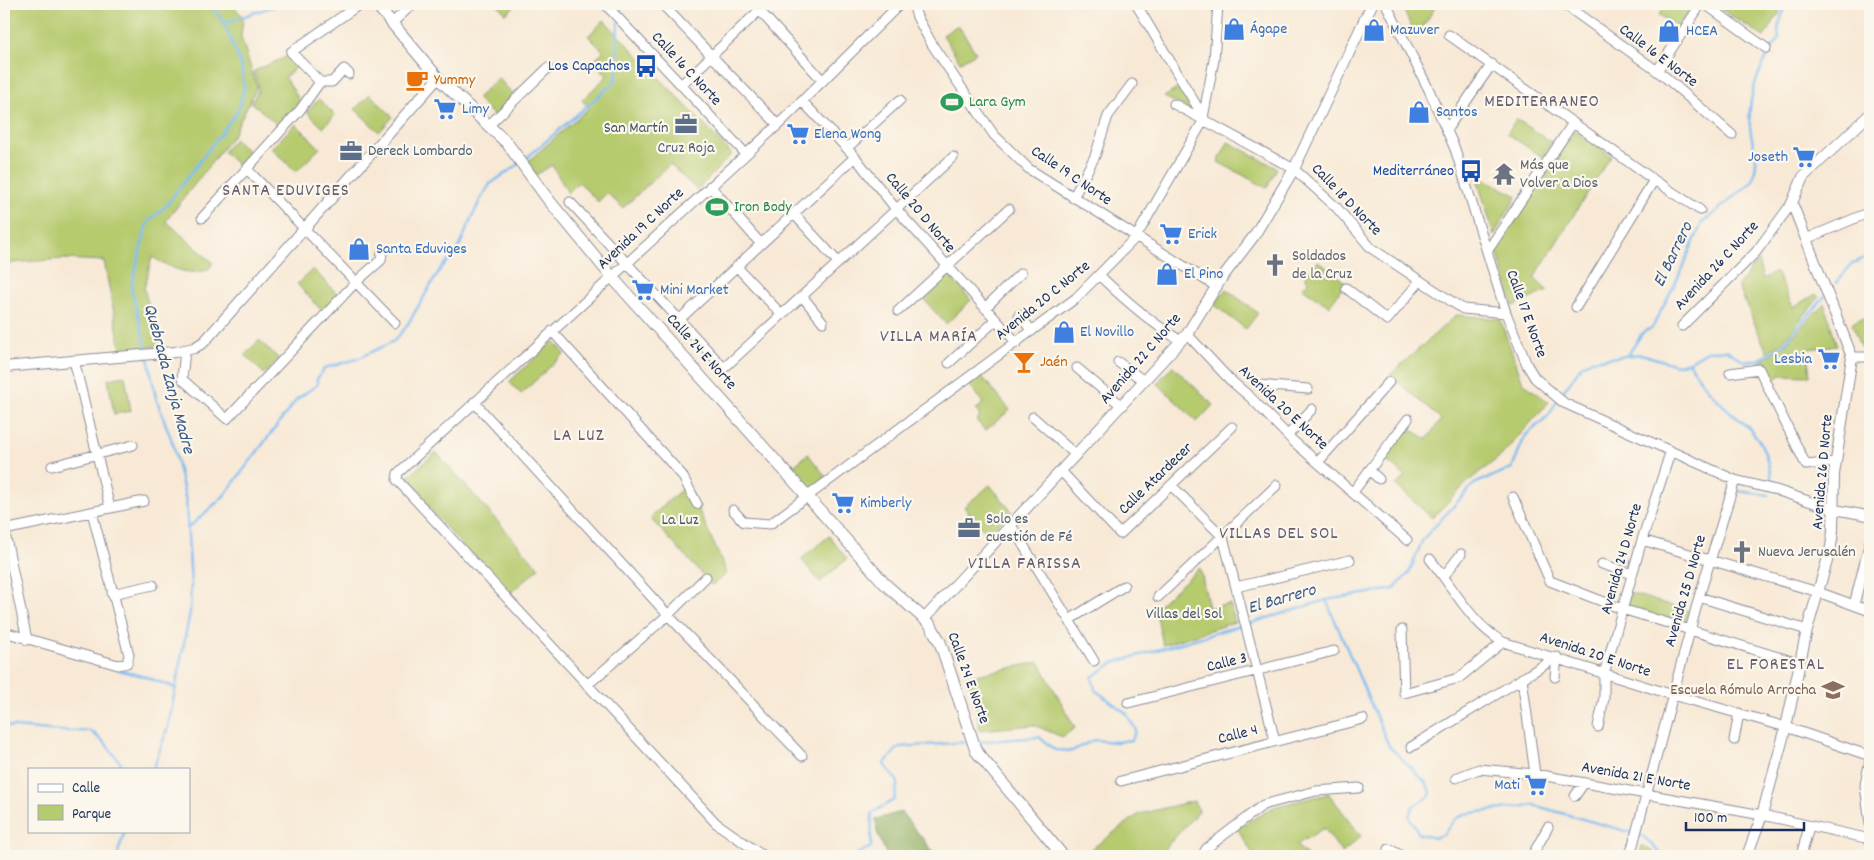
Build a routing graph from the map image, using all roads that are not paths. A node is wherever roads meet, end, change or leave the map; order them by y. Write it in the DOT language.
graph roads {
  1 [pos="360,4"];
  2 [pos="376,4"];
  3 [pos="413,4"];
  4 [pos="662,4"];
  5 [pos="900,4"];
  6 [pos="914,4"];
  7 [pos="1136,4"];
  8 [pos="1210,4"];
  9 [pos="1218,4"];
  10 [pos="1372,4"];
  11 [pos="1386,4"];
  12 [pos="1564,4"];
  13 [pos="1701,4"];
  14 [pos="1705,4"];
  15 [pos="763,6"];
  16 [pos="612,8"];
  17 [pos="392,22"];
  18 [pos="1449,35"];
  19 [pos="1766,48"];
  20 [pos="713,56"];
  21 [pos="1492,64"];
  22 [pos="548,68"];
  23 [pos="1657,71"];
  24 [pos="348,74"];
  25 [pos="438,78"];
  26 [pos="823,81"];
  27 [pos="320,82"];
  28 [pos="1132,84"];
  29 [pos="681,85"];
  30 [pos="900,100"];
  31 [pos="802,101"];
  32 [pos="1174,104"];
  33 [pos="1870,114"];
  34 [pos="1204,119"];
  35 [pos="1573,123"];
  36 [pos="489,125"];
  37 [pos="778,126"];
  38 [pos="1447,129"];
  39 [pos="1732,135"];
  40 [pos="847,148"];
  41 [pos="746,154"];
  42 [pos="855,157"];
  43 [pos="953,157"];
  44 [pos="1294,169"];
  45 [pos="248,170"];
  46 [pos="1654,180"];
  47 [pos="710,186"];
  48 [pos="1073,198"];
  49 [pos="570,202"];
  50 [pos="1792,203"];
  51 [pos="896,209"];
  52 [pos="1009,209"];
  53 [pos="1700,210"];
  54 [pos="1870,212"];
  55 [pos="794,214"];
  56 [pos="202,218"];
  57 [pos="305,228"];
  58 [pos="1136,237"];
  59 [pos="1806,239"];
  60 [pos="761,244"];
  61 [pos="1488,250"];
  62 [pos="382,253"];
  63 [pos="627,262"];
  64 [pos="838,262"];
  65 [pos="945,266"];
  66 [pos="737,267"];
  67 [pos="1021,272"];
  68 [pos="611,276"];
  69 [pos="1100,276"];
  70 [pos="1420,281"];
  71 [pos="356,282"];
  72 [pos="1217,287"];
  73 [pos="1346,288"];
  74 [pos="802,296"];
  75 [pos="984,308"];
  76 [pos="1576,308"];
  77 [pos="898,311"];
  78 [pos="1506,313"];
  79 [pos="782,315"];
  80 [pos="1019,315"];
  81 [pos="680,319"];
  82 [pos="996,320"];
  83 [pos="823,322"];
  84 [pos="395,323"];
  85 [pos="1682,326"];
  86 [pos="552,331"];
  87 [pos="1032,331"];
  88 [pos="1184,338"];
  89 [pos="1017,343"];
  90 [pos="185,351"];
  91 [pos="1852,356"];
  92 [pos="1870,357"];
  93 [pos="74,360"];
  94 [pos="1118,362"];
  95 [pos="949,363"];
  96 [pos="4,367"];
  97 [pos="1077,368"];
  98 [pos="1730,373"];
  99 [pos="1144,381"];
  100 [pos="1389,382"];
  101 [pos="1259,385"];
  102 [pos="1308,389"];
  103 [pos="474,402"];
  104 [pos="1122,406"];
  105 [pos="1312,409"];
  106 [pos="1033,417"];
  107 [pos="1408,419"];
  108 [pos="1232,427"];
  109 [pos="1288,435"];
  110 [pos="133,445"];
  111 [pos="1670,453"];
  112 [pos="97,454"];
  113 [pos="1076,455"];
  114 [pos="1318,462"];
  115 [pos="1836,462"];
  116 [pos="52,466"];
  117 [pos="1369,470"];
  118 [pos="1061,471"];
  119 [pos="1379,479"];
  120 [pos="1735,480"];
  121 [pos="1171,485"];
  122 [pos="1277,486"];
  123 [pos="1353,492"];
  124 [pos="808,497"];
  125 [pos="1513,497"];
  126 [pos="144,501"];
  127 [pos="697,504"];
  128 [pos="110,508"];
  129 [pos="1832,509"];
  130 [pos="733,510"];
  131 [pos="92,512"];
  132 [pos="1870,516"];
  133 [pos="1011,525"];
  134 [pos="4,529"];
  135 [pos="1223,537"];
  136 [pos="1407,540"];
  137 [pos="1642,540"];
  138 [pos="1870,540"];
  139 [pos="1461,554"];
  140 [pos="1430,559"];
  141 [pos="1350,560"];
  142 [pos="1709,560"];
  143 [pos="1602,564"];
  144 [pos="1632,574"];
  145 [pos="1444,576"];
  146 [pos="706,577"];
  147 [pos="153,585"];
  148 [pos="1124,586"];
  149 [pos="1236,587"];
  150 [pos="1818,592"];
  151 [pos="112,594"];
  152 [pos="1158,597"];
  153 [pos="1699,597"];
  154 [pos="1854,605"];
  155 [pos="1622,608"];
  156 [pos="1870,611"];
  157 [pos="668,615"];
  158 [pos="924,619"];
  159 [pos="1068,620"];
  160 [pos="1402,630"];
  161 [pos="1690,630"];
  162 [pos="1807,630"];
  163 [pos="4,632"];
  164 [pos="28,640"];
  165 [pos="1503,642"];
  166 [pos="1334,651"];
  167 [pos="1557,657"];
  168 [pos="1094,661"];
  169 [pos="1801,664"];
  170 [pos="1256,671"];
  171 [pos="1604,674"];
  172 [pos="1555,677"];
  173 [pos="1522,678"];
  174 [pos="587,685"];
  175 [pos="1673,696"];
  176 [pos="1128,703"];
  177 [pos="1739,713"];
  178 [pos="1363,719"];
  179 [pos="1598,727"];
  180 [pos="1786,727"];
  181 [pos="1734,740"];
  182 [pos="1275,741"];
  183 [pos="1411,747"];
  184 [pos="802,756"];
  185 [pos="1870,756"];
  186 [pos="1870,760"];
  187 [pos="1535,774"];
  188 [pos="1456,778"];
  189 [pos="1121,781"];
  190 [pos="1584,783"];
  191 [pos="1359,788"];
  192 [pos="1648,794"];
  193 [pos="1575,796"];
  194 [pos="1762,815"];
  195 [pos="1870,824"];
  196 [pos="1548,827"];
  197 [pos="1810,827"];
  198 [pos="1870,839"];
  199 [pos="763,856"];
  200 [pos="1063,856"];
  201 [pos="1202,856"];
  202 [pos="1388,856"];
  203 [pos="1402,856"];
  204 [pos="1532,856"];
  205 [pos="1630,856"];
  206 [pos="1747,856"];
  207 [pos="1802,856"];
  1 -- 27 [label="street"];
  2 -- 17 [label="main road, Calle 24 E Norte"];
  3 -- 17 [label="street"];
  4 -- 20 [label="street"];
  5 -- 26 [label="street, Avenida 19 C Norte"];
  6 -- 48 [label="street, Calle 19 C Norte"];
  7 -- 34 [label="street"];
  8 -- 9 [label="street"];
  9 -- 34 [label="street, Avenida 20 C Norte"];
  10 -- 44 [label="street, Avenida 22 C Norte"];
  11 -- 38 [label="street, Calle 17 E Norte"];
  12 -- 23 [label="street, Calle 16 E Norte"];
  13 -- 23 [label="street"];
  14 -- 19 [label="street"];
  15 -- 20 [label="street"];
  15 -- 26 [label="street"];
  16 -- 29 [label="street, Calle 16 C Norte"];
  17 -- 25 [label="main road, Calle 24 E Norte"];
  18 -- 21 [label="street"];
  20 -- 29 [label="street"];
  20 -- 37 [label="street"];
  21 -- 35 [label="street"];
  21 -- 38 [label="street"];
  22 -- 36 [label="street"];
  23 -- 39 [label="street, Calle 16 E Norte"];
  24 -- 27 [label="street"];
  25 -- 36 [label="main road, Calle 24 E Norte"];
  25 -- 57 [label="street"];
  26 -- 31 [label="street, Avenida 19 C Norte"];
  27 -- 45 [label="street"];
  28 -- 48 [label="street"];
  29 -- 41 [label="street, Calle 16 C Norte"];
  30 -- 40 [label="street"];
  31 -- 37 [label="street, Avenida 19 C Norte"];
  31 -- 40 [label="street, Calle 20 D Norte"];
  32 -- 34 [label="street, Calle 18 D Norte"];
  33 -- 50 [label="street, Avenida 26 C Norte"];
  34 -- 44 [label="street, Calle 18 D Norte"];
  34 -- 58 [label="street, Avenida 20 C Norte"];
  35 -- 46 [label="street"];
  35 -- 61 [label="street"];
  36 -- 68 [label="main road, Calle 24 E Norte"];
  37 -- 41 [label="street, Avenida 19 C Norte"];
  38 -- 61 [label="street, Calle 17 E Norte"];
  40 -- 42 [label="street, Calle 20 D Norte"];
  41 -- 47 [label="street, Avenida 19 C Norte"];
  42 -- 51 [label="street, Calle 20 D Norte"];
  42 -- 55 [label="street"];
  43 -- 51 [label="street"];
  44 -- 70 [label="street, Calle 18 D Norte"];
  44 -- 72 [label="street, Avenida 22 C Norte"];
  45 -- 56 [label="street"];
  45 -- 57 [label="street"];
  46 -- 53 [label="street"];
  46 -- 76 [label="street"];
  47 -- 60 [label="street"];
  47 -- 63 [label="street, Avenida 19 C Norte"];
  48 -- 58 [label="street, Calle 19 C Norte"];
  49 -- 63 [label="street"];
  50 -- 59 [label="street"];
  50 -- 85 [label="street, Avenida 26 C Norte"];
  51 -- 64 [label="street"];
  51 -- 65 [label="street, Calle 20 D Norte"];
  52 -- 65 [label="street"];
  54 -- 59 [label="street"];
  55 -- 60 [label="street"];
  55 -- 64 [label="street"];
  57 -- 71 [label="street"];
  57 -- 90 [label="street"];
  58 -- 69 [label="street, Avenida 20 C Norte"];
  58 -- 72 [label="street, Calle 19 C Norte"];
  59 -- 91 [label="street"];
  60 -- 66 [label="street"];
  61 -- 78 [label="street, Calle 17 E Norte"];
  62 -- 71 [label="street"];
  63 -- 68 [label="street, Avenida 19 C Norte"];
  63 -- 81 [label="street"];
  64 -- 74 [label="street"];
  65 -- 75 [label="street, Calle 20 D Norte"];
  65 -- 77 [label="street"];
  66 -- 79 [label="street"];
  66 -- 81 [label="street"];
  67 -- 75 [label="street"];
  68 -- 86 [label="street, Avenida 19 C Norte"];
  68 -- 124 [label="main road, Calle 24 E Norte"];
  69 -- 87 [label="street, Avenida 20 C Norte"];
  69 -- 88 [label="street, Avenida 20 E Norte"];
  70 -- 73 [label="street"];
  70 -- 78 [label="street, Calle 18 D Norte"];
  71 -- 84 [label="street"];
  71 -- 90 [label="street"];
  72 -- 88 [label="street, Avenida 22 C Norte"];
  74 -- 79 [label="street"];
  74 -- 83 [label="street"];
  75 -- 82 [label="street, Calle 20 D Norte"];
  78 -- 111 [label="street, Calle 17 E Norte"];
  79 -- 81 [label="street"];
  80 -- 87 [label="street"];
  82 -- 89 [label="street, Calle 20 D Norte"];
  82 -- 95 [label="street"];
  86 -- 103 [label="street, Avenida 19 C Norte"];
  86 -- 127 [label="street"];
  87 -- 89 [label="street, Avenida 20 C Norte"];
  88 -- 99 [label="street, Avenida 22 C Norte"];
  88 -- 109 [label="street, Avenida 20 E Norte"];
  89 -- 124 [label="street, Avenida 20 C Norte"];
  90 -- 93 [label="street"];
  91 -- 92 [label="street"];
  91 -- 115 [label="street, Avenida 26 D Norte"];
  93 -- 96 [label="street"];
  93 -- 112 [label="street"];
  94 -- 99 [label="street"];
  97 -- 104 [label="street"];
  98 -- 115 [label="street"];
  99 -- 104 [label="street, Avenida 22 C Norte"];
  100 -- 114 [label="street"];
  101 -- 102 [label="street"];
  103 -- 157 [label="street"];
  103 -- 174 [label="street, Avenida 19 C Norte"];
  104 -- 113 [label="street, Avenida 22 C Norte"];
  105 -- 109 [label="street"];
  106 -- 113 [label="street"];
  107 -- 117 [label="street"];
  108 -- 121 [label="street, Calle Atardecer"];
  109 -- 114 [label="street, Avenida 20 E Norte"];
  110 -- 112 [label="street"];
  111 -- 120 [label="street, Calle 17 E Norte"];
  111 -- 137 [label="street, Avenida 24 D Norte"];
  112 -- 116 [label="street"];
  112 -- 128 [label="street"];
  113 -- 118 [label="street, Avenida 22 C Norte"];
  114 -- 123 [label="street, Avenida 20 E Norte"];
  115 -- 129 [label="street, Avenida 26 D Norte"];
  117 -- 119 [label="street"];
  117 -- 123 [label="street"];
  118 -- 121 [label="street, Calle Atardecer"];
  118 -- 133 [label="street, Avenida 22 C Norte"];
  120 -- 129 [label="street, Calle 17 E Norte"];
  120 -- 142 [label="street, Avenida 25 D Norte"];
  121 -- 135 [label="street"];
  122 -- 135 [label="street"];
  123 -- 136 [label="street, Avenida 20 E Norte"];
  124 -- 130 [label="street, Avenida 20 C Norte"];
  124 -- 158 [label="main road, Calle 24 E Norte"];
  125 -- 155 [label="street"];
  126 -- 128 [label="street"];
  128 -- 131 [label="street"];
  129 -- 132 [label="street, Calle 17 E Norte"];
  129 -- 150 [label="street, Avenida 26 D Norte"];
  131 -- 134 [label="street"];
  131 -- 151 [label="street"];
  133 -- 158 [label="street, Avenida 22 C Norte"];
  133 -- 159 [label="street"];
  134 -- 164 [label="street"];
  135 -- 149 [label="street"];
  135 -- 152 [label="street"];
  137 -- 142 [label="street"];
  137 -- 144 [label="street, Avenida 24 D Norte"];
  138 -- 154 [label="street"];
  139 -- 145 [label="street"];
  140 -- 145 [label="street, Avenida 20 E Norte"];
  141 -- 149 [label="street"];
  142 -- 150 [label="street"];
  142 -- 153 [label="street, Avenida 25 D Norte"];
  143 -- 144 [label="street"];
  144 -- 155 [label="street, Avenida 24 D Norte"];
  145 -- 165 [label="street, Avenida 20 E Norte"];
  146 -- 157 [label="street"];
  147 -- 151 [label="street"];
  148 -- 159 [label="street"];
  149 -- 170 [label="street"];
  150 -- 154 [label="street"];
  150 -- 162 [label="street, Avenida 26 D Norte"];
  151 -- 164 [label="street"];
  153 -- 161 [label="street, Avenida 25 D Norte"];
  153 -- 162 [label="street"];
  154 -- 156 [label="street"];
  155 -- 161 [label="street"];
  155 -- 171 [label="street, Avenida 24 D Norte"];
  157 -- 174 [label="street"];
  157 -- 184 [label="street"];
  158 -- 200 [label="main road, Calle 24 E Norte"];
  159 -- 168 [label="street"];
  160 -- 165 [label="street"];
  161 -- 169 [label="street"];
  161 -- 175 [label="street, Avenida 25 D Norte"];
  162 -- 169 [label="street, Avenida 26 D Norte"];
  163 -- 164 [label="street"];
  165 -- 167 [label="street, Avenida 20 E Norte"];
  166 -- 170 [label="street, Calle 3"];
  167 -- 171 [label="street, Avenida 20 E Norte"];
  167 -- 172 [label="street"];
  167 -- 173 [label="street"];
  169 -- 180 [label="street, Avenida 26 D Norte"];
  170 -- 176 [label="street, Calle 3"];
  170 -- 182 [label="street"];
  171 -- 175 [label="street, Avenida 20 E Norte"];
  171 -- 179 [label="street, Avenida 24 D Norte"];
  173 -- 183 [label="street"];
  173 -- 187 [label="street"];
  174 -- 199 [label="street"];
  175 -- 177 [label="street, Avenida 20 E Norte"];
  175 -- 192 [label="street, Avenida 25 D Norte"];
  177 -- 180 [label="street, Avenida 20 E Norte"];
  177 -- 181 [label="street"];
  178 -- 182 [label="street, Calle 4"];
  180 -- 185 [label="street, Avenida 20 E Norte"];
  180 -- 194 [label="street, Avenida 26 D Norte"];
  182 -- 189 [label="street, Calle 4"];
  186 -- 195 [label="street"];
  187 -- 188 [label="street, Avenida 21 E Norte"];
  187 -- 190 [label="street, Avenida 21 E Norte"];
  190 -- 192 [label="street, Avenida 21 E Norte"];
  190 -- 193 [label="street"];
  191 -- 201 [label="street"];
  192 -- 194 [label="street, Avenida 21 E Norte"];
  192 -- 205 [label="street, Avenida 25 D Norte"];
  194 -- 197 [label="street, Avenida 21 E Norte"];
  194 -- 206 [label="street, Avenida 26 D Norte"];
  196 -- 204 [label="street"];
  197 -- 198 [label="street, Avenida 21 E Norte"];
  197 -- 207 [label="street"];
  202 -- 203 [label="street"];
}
